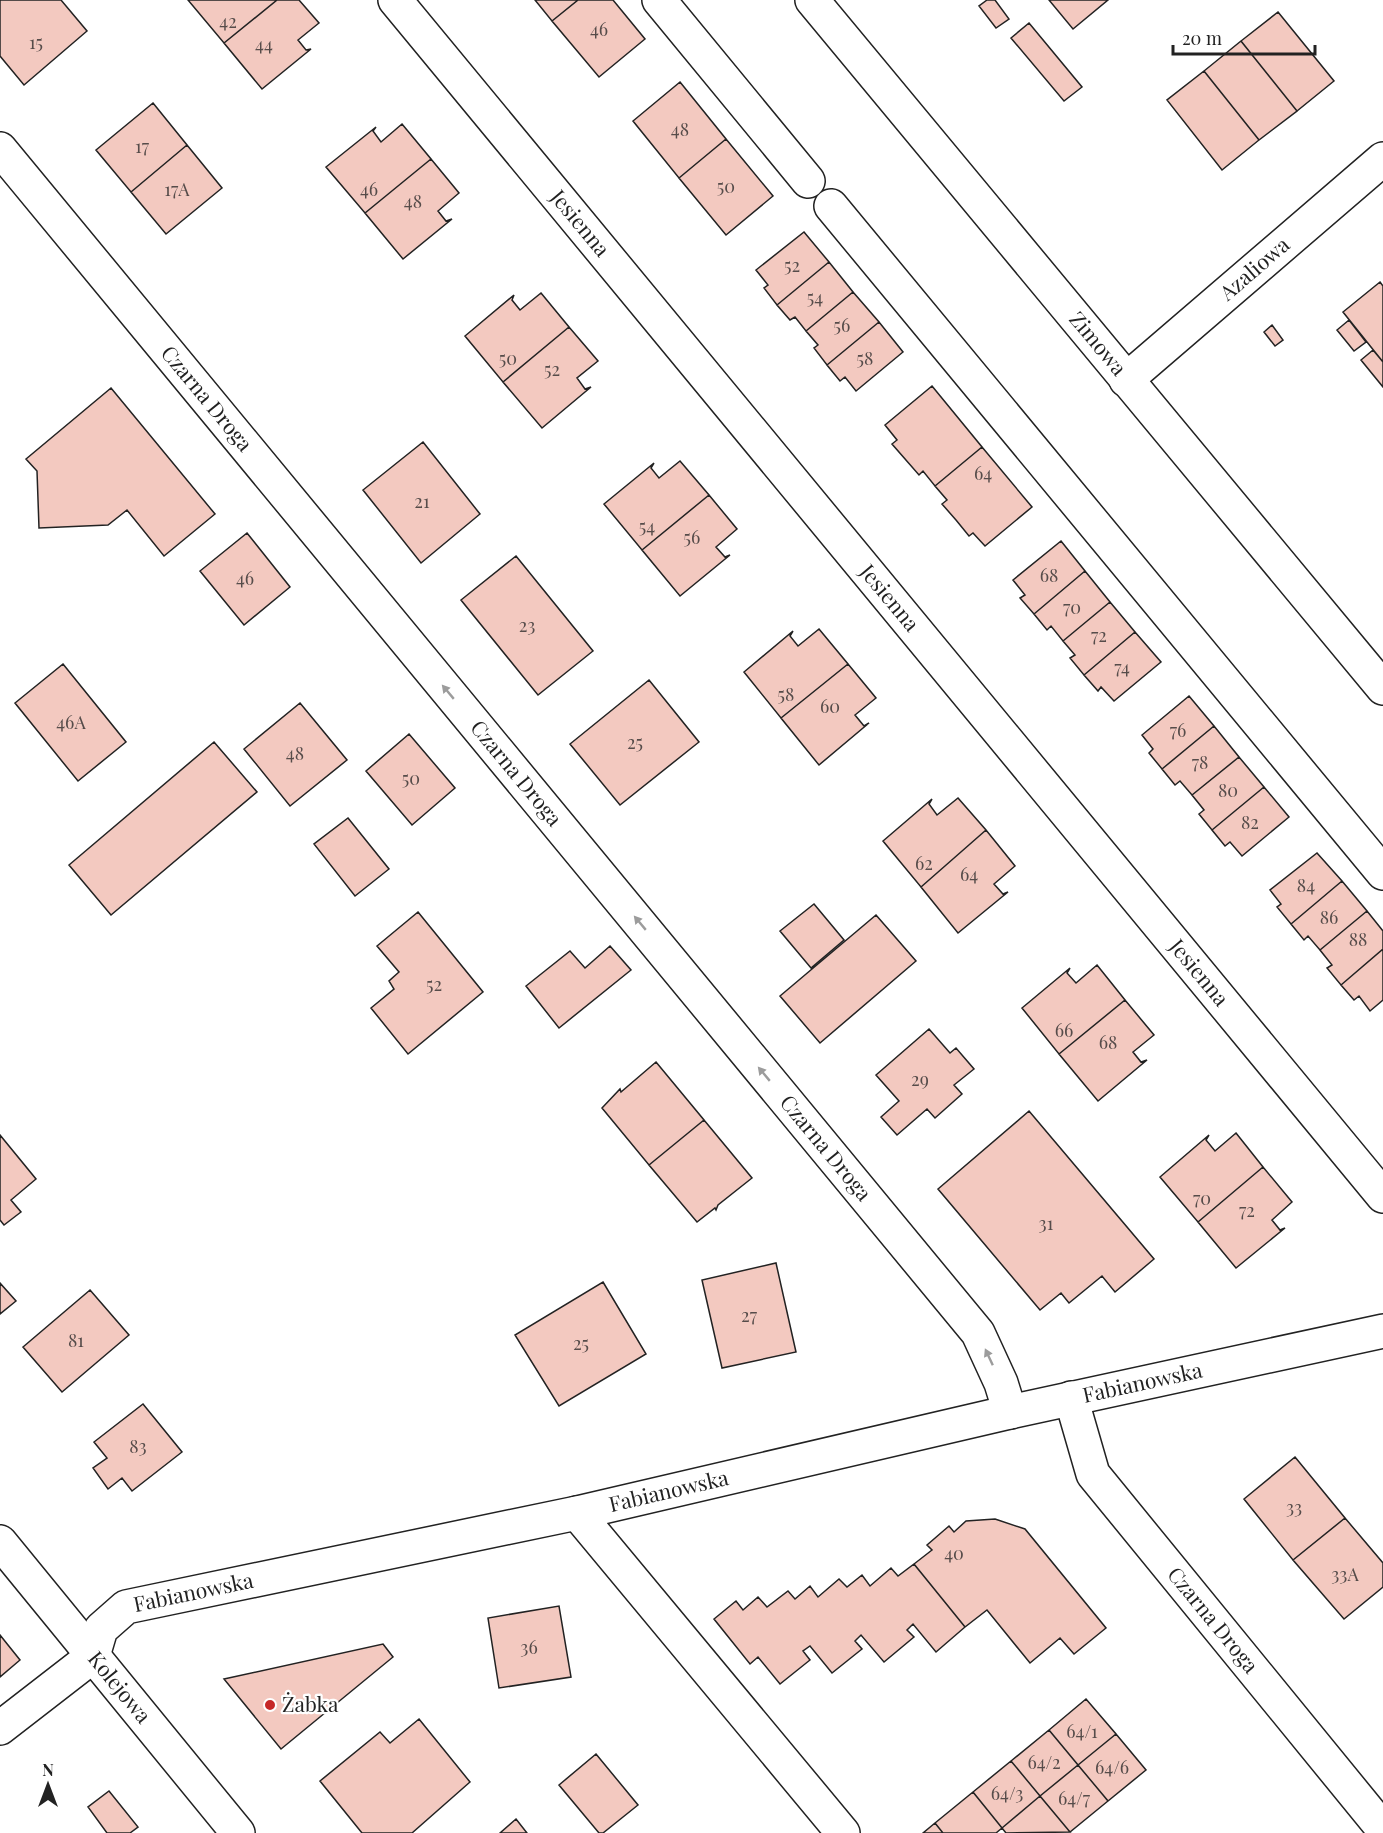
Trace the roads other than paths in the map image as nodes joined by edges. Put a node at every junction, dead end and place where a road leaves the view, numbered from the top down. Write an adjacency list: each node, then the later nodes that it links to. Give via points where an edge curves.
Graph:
1 (395, 0): 11 (street, Jesienna)
2 (659, 0): 6 (street)
3 (812, 0): 8 (street, Zimowa)
4 (0, 149): 14 (street, Czarna Droga, one-way to 4, via 978,1333)
5 (1383, 159): 8 (street, Azaliowa)
6 (808, 181)
7 (831, 206): 10 (street)
8 (1126, 380): 9 (street, Zimowa)
9 (1383, 688)
10 (1382, 870)
11 (1383, 1196)
12 (1383, 1331): 13 (street, Fabianowska)
13 (1071, 1398): 14 (street, Fabianowska); 19 (street, Czarna Droga, via 1093,1474)
14 (1010, 1412): 15 (street, Fabianowska)
15 (577, 1513): 17 (street, Fabianowska, via 126,1607 101,1629); 21 (street)
16 (0, 1542): 17 (street, Kolejowa)
17 (93, 1656): 18 (street); 20 (street, Kolejowa)
18 (0, 1728)
19 (1383, 1829)
20 (238, 1833)
21 (843, 1833)

